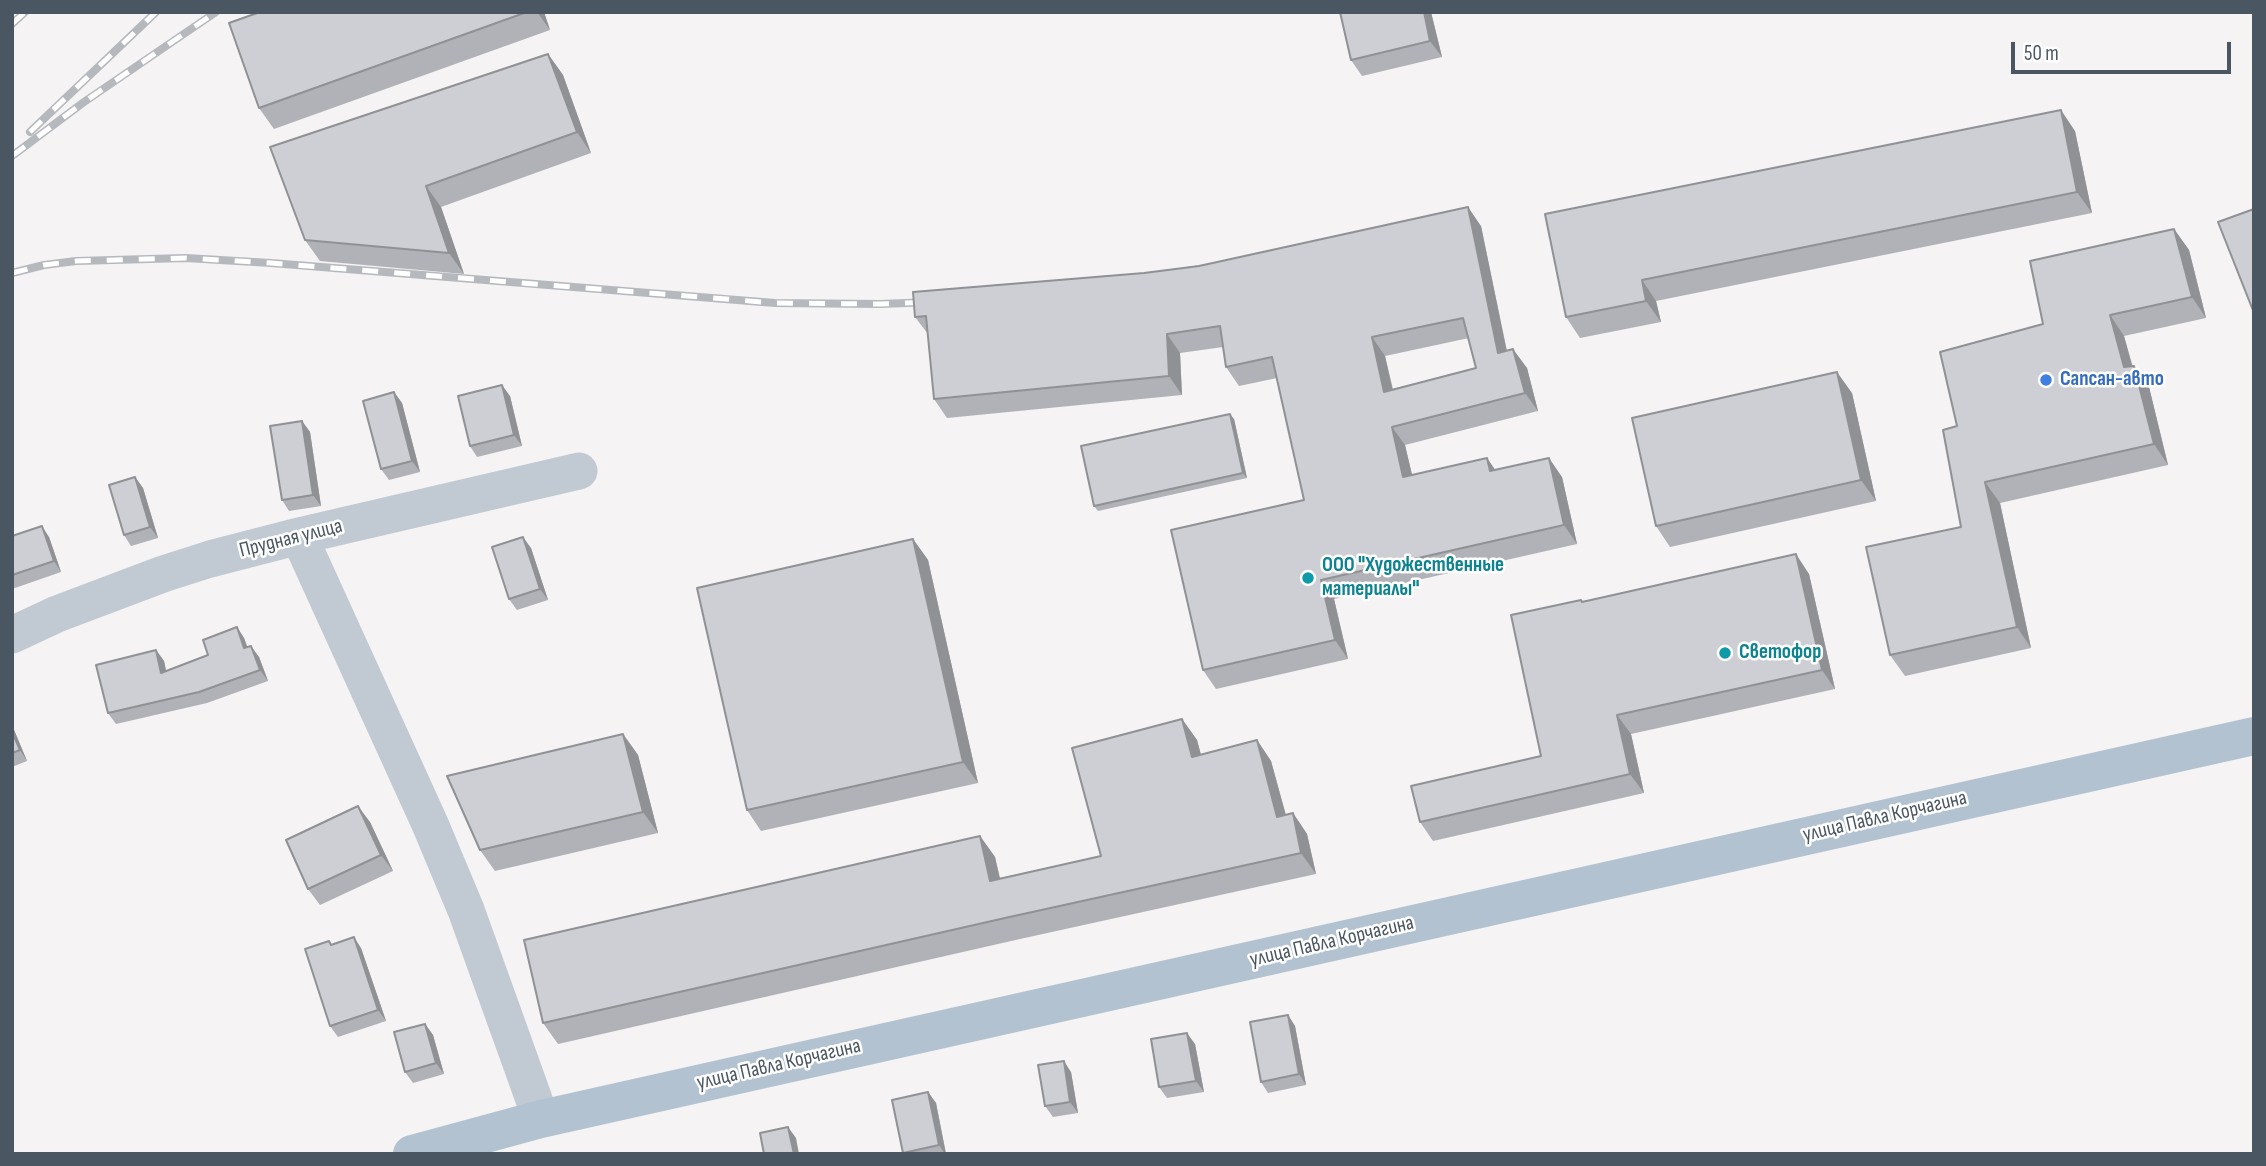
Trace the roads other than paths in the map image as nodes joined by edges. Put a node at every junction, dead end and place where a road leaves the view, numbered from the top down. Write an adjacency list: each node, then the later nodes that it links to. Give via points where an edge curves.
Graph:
1 (579, 471): 2 (street, Прудная улица)
2 (299, 536): 3 (street, Прудная улица, via 163,574); 5 (street, via 466,910)
3 (12, 635)
4 (2254, 736): 5 (main road, улица Павла Корчагина)
5 (541, 1119): 6 (main road, улица Павла Корчагина)
6 (412, 1154)

